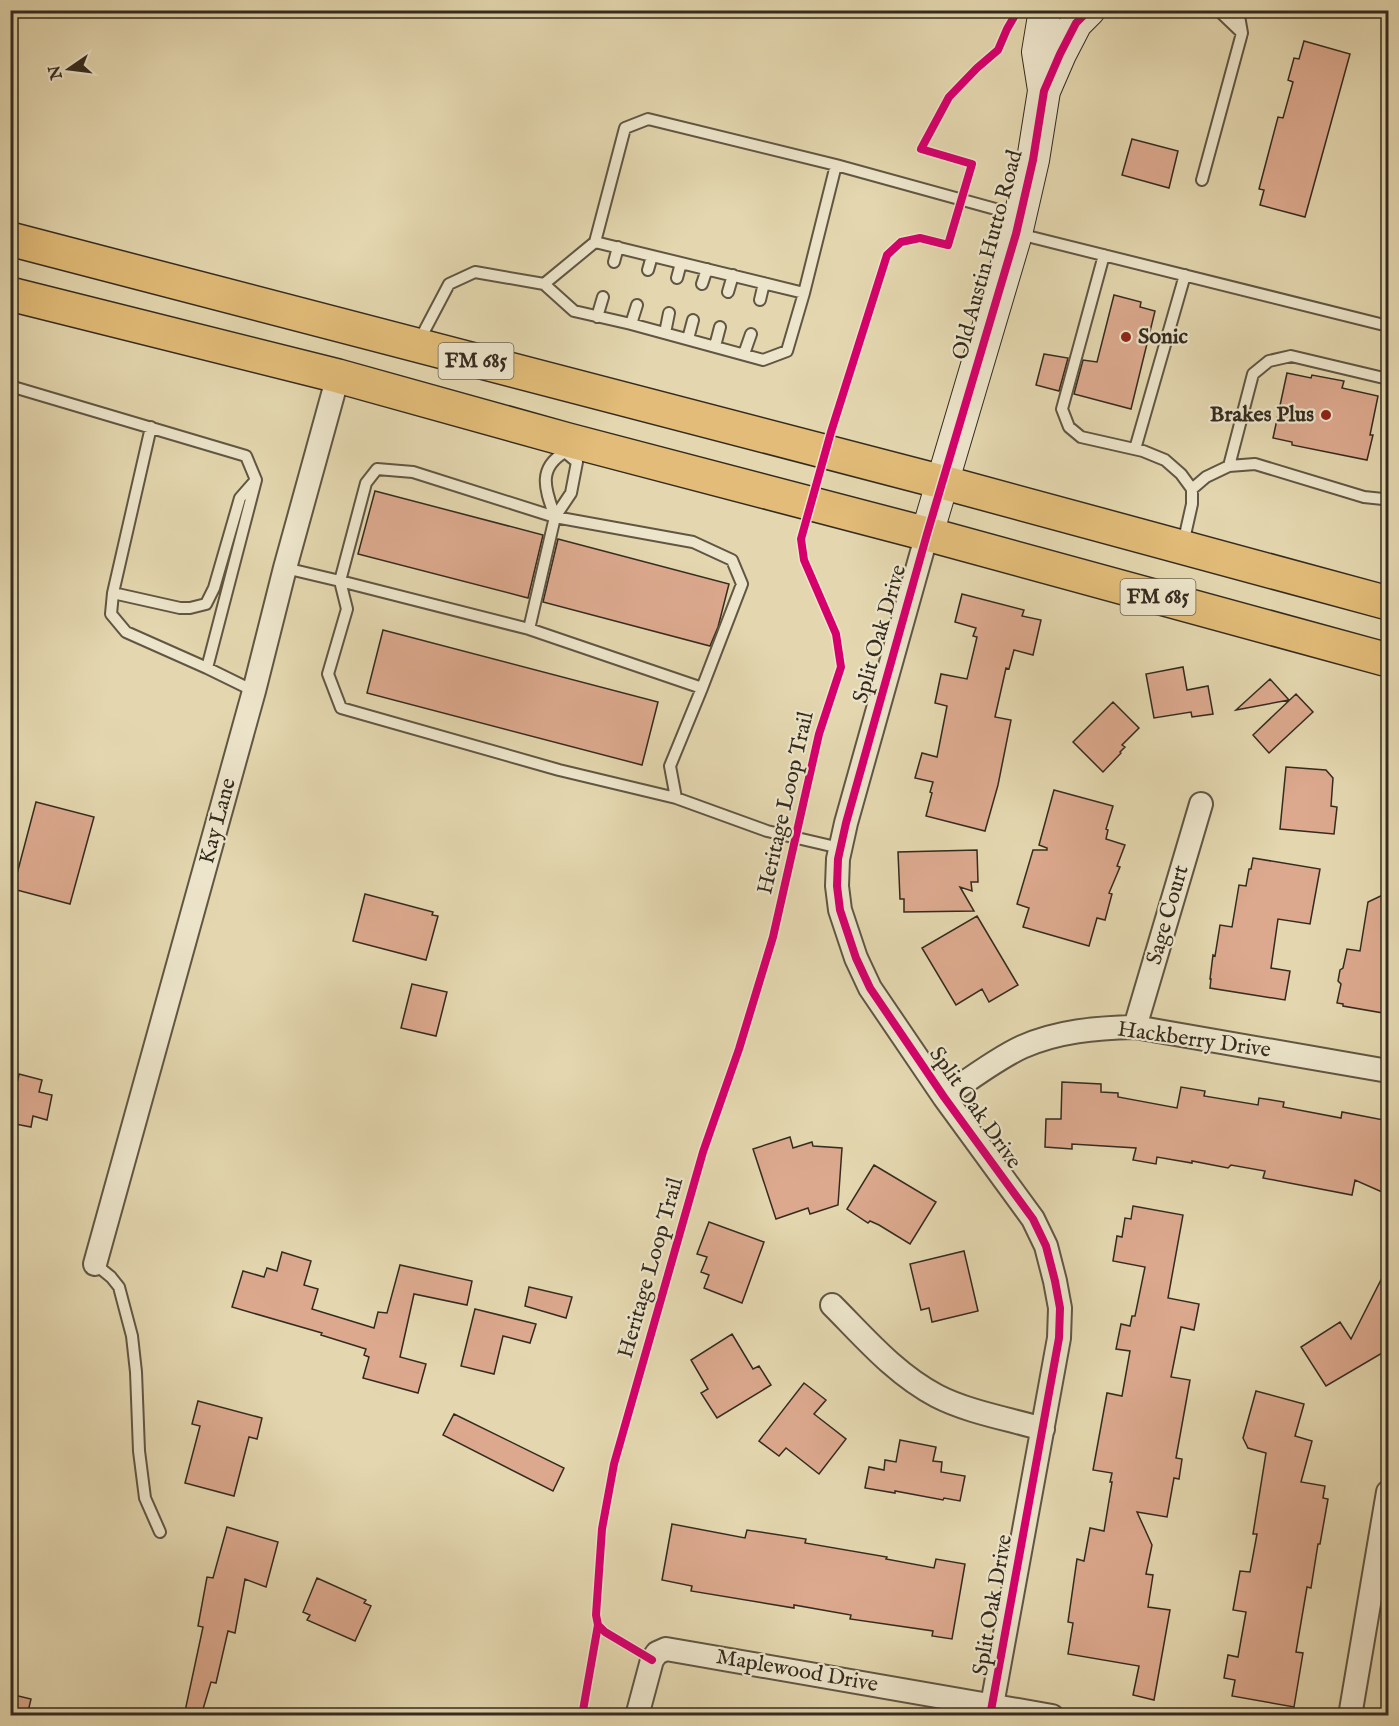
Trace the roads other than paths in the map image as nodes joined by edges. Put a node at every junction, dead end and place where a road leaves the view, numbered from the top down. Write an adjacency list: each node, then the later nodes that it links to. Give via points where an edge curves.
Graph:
1 (1045, 10): 6 (street, Old Austin Hutto Road, via 1038,52)
2 (1089, 10): 6 (street, Old Austin Hutto Road, via 1076,23)
3 (1218, 10): 5 (lane)
4 (1238, 10): 5 (lane)
5 (1242, 33): 8 (lane)
6 (1044, 91): 9 (street, Old Austin Hutto Road)
7 (836, 165): 9 (lane); 11 (lane, via 648,119 625,128); 26 (lane)
8 (1202, 180)
9 (1018, 225): 13 (lane); 51 (street, Old Austin Hutto Road)
10 (10, 239): 40 (main road, FM 685)
11 (595, 242): 12 (lane); 23 (lane)
12 (618, 247): 14 (lane); 15 (lane)
13 (1104, 255): 20 (lane); 48 (lane, via 1062,409 1069,427 1081,437)
14 (652, 256): 16 (lane); 18 (lane)
15 (614, 262)
16 (681, 263): 17 (lane); 21 (lane)
17 (707, 269): 19 (lane); 24 (lane)
18 (648, 270)
19 (733, 275): 22 (lane); 25 (lane)
20 (1185, 275): 35 (lane); 48 (lane)
21 (677, 278)
22 (764, 283): 26 (lane); 29 (lane)
23 (544, 284): 32 (lane, via 574,311); 40 (lane, via 475,272 449,284)
24 (702, 284)
25 (728, 292)
26 (804, 292): 42 (lane, via 787,351 763,360)
27 (10, 294): 43 (main road, FM 685)
28 (603, 297): 32 (lane)
29 (760, 300)
30 (637, 305): 34 (lane)
31 (669, 313): 37 (lane)
32 (597, 317): 34 (lane)
33 (693, 320): 39 (lane)
34 (632, 324): 37 (lane)
35 (1389, 326)
36 (720, 327): 41 (lane)
37 (664, 333): 39 (lane)
38 (750, 334): 42 (lane)
39 (688, 339): 41 (lane)
40 (417, 345): 51 (main road, FM 685)
41 (714, 346): 42 (lane)
42 (744, 354)
43 (338, 376): 47 (main road, FM 685); 57 (street, Kay Lane)
44 (1389, 379): 49 (lane, via 1291,356 1269,362 1253,374)
45 (10, 386): 46 (lane)
46 (151, 428): 50 (lane, via 246,456); 59 (lane)
47 (567, 446): 54 (lane, via 577,462 571,493); 54 (lane, via 547,471 545,487); 55 (main road, FM 685)
48 (1135, 449): 52 (lane, via 1166,460)
49 (1229, 466): 52 (lane); 53 (lane, via 1254,464 1364,497)
50 (256, 480): 59 (lane, via 240,498 206,604 180,608); 63 (lane)
51 (942, 482): 55 (street, Old Austin Hutto Road); 56 (main road, FM 685)
52 (1192, 489): 56 (lane)
53 (1389, 497)
54 (555, 517): 58 (lane, via 413,472 377,469 366,483); 61 (lane); 64 (lane, via 693,542 732,560 742,584)
55 (927, 534): 62 (main road, FM 685); 68 (street, Split Oak Drive)
56 (1182, 547): 60 (main road, FM 685)
57 (285, 568): 58 (lane); 65 (street, Kay Lane)
58 (340, 581): 61 (lane); 66 (lane, via 347,609 328,674 341,708 559,770)
59 (113, 593): 63 (lane, via 111,614 126,632)
60 (1389, 603)
61 (529, 629): 64 (lane)
62 (1389, 660)
63 (207, 668): 65 (lane)
64 (702, 688): 66 (lane, via 670,766)
65 (254, 691): 72 (street, Kay Lane)
66 (676, 798): 68 (lane, via 767,831)
67 (1201, 804): 69 (street, Sage Court)
68 (840, 848): 71 (street, Split Oak Drive, via 840,910 856,958 870,988)
69 (1135, 1027): 70 (street, Hackberry Drive); 71 (street, Hackberry Drive, via 1059,1034 1022,1048)
70 (1389, 1071)
71 (944, 1097): 74 (street, Split Oak Drive, via 1033,1219 1046,1246 1060,1308 1059,1338)
72 (95, 1264): 76 (lane, via 119,1287 132,1336 145,1498)
73 (832, 1305): 74 (street, via 881,1355 936,1396)
74 (1043, 1429): 77 (street, Split Oak Drive)
75 (1389, 1492): 80 (street)
76 (160, 1532)
77 (991, 1710): 78 (street, Maplewood Drive, via 666,1649 652,1660); 79 (street, Maplewood Drive)
78 (637, 1716)
79 (1052, 1716)
80 (1350, 1716)

